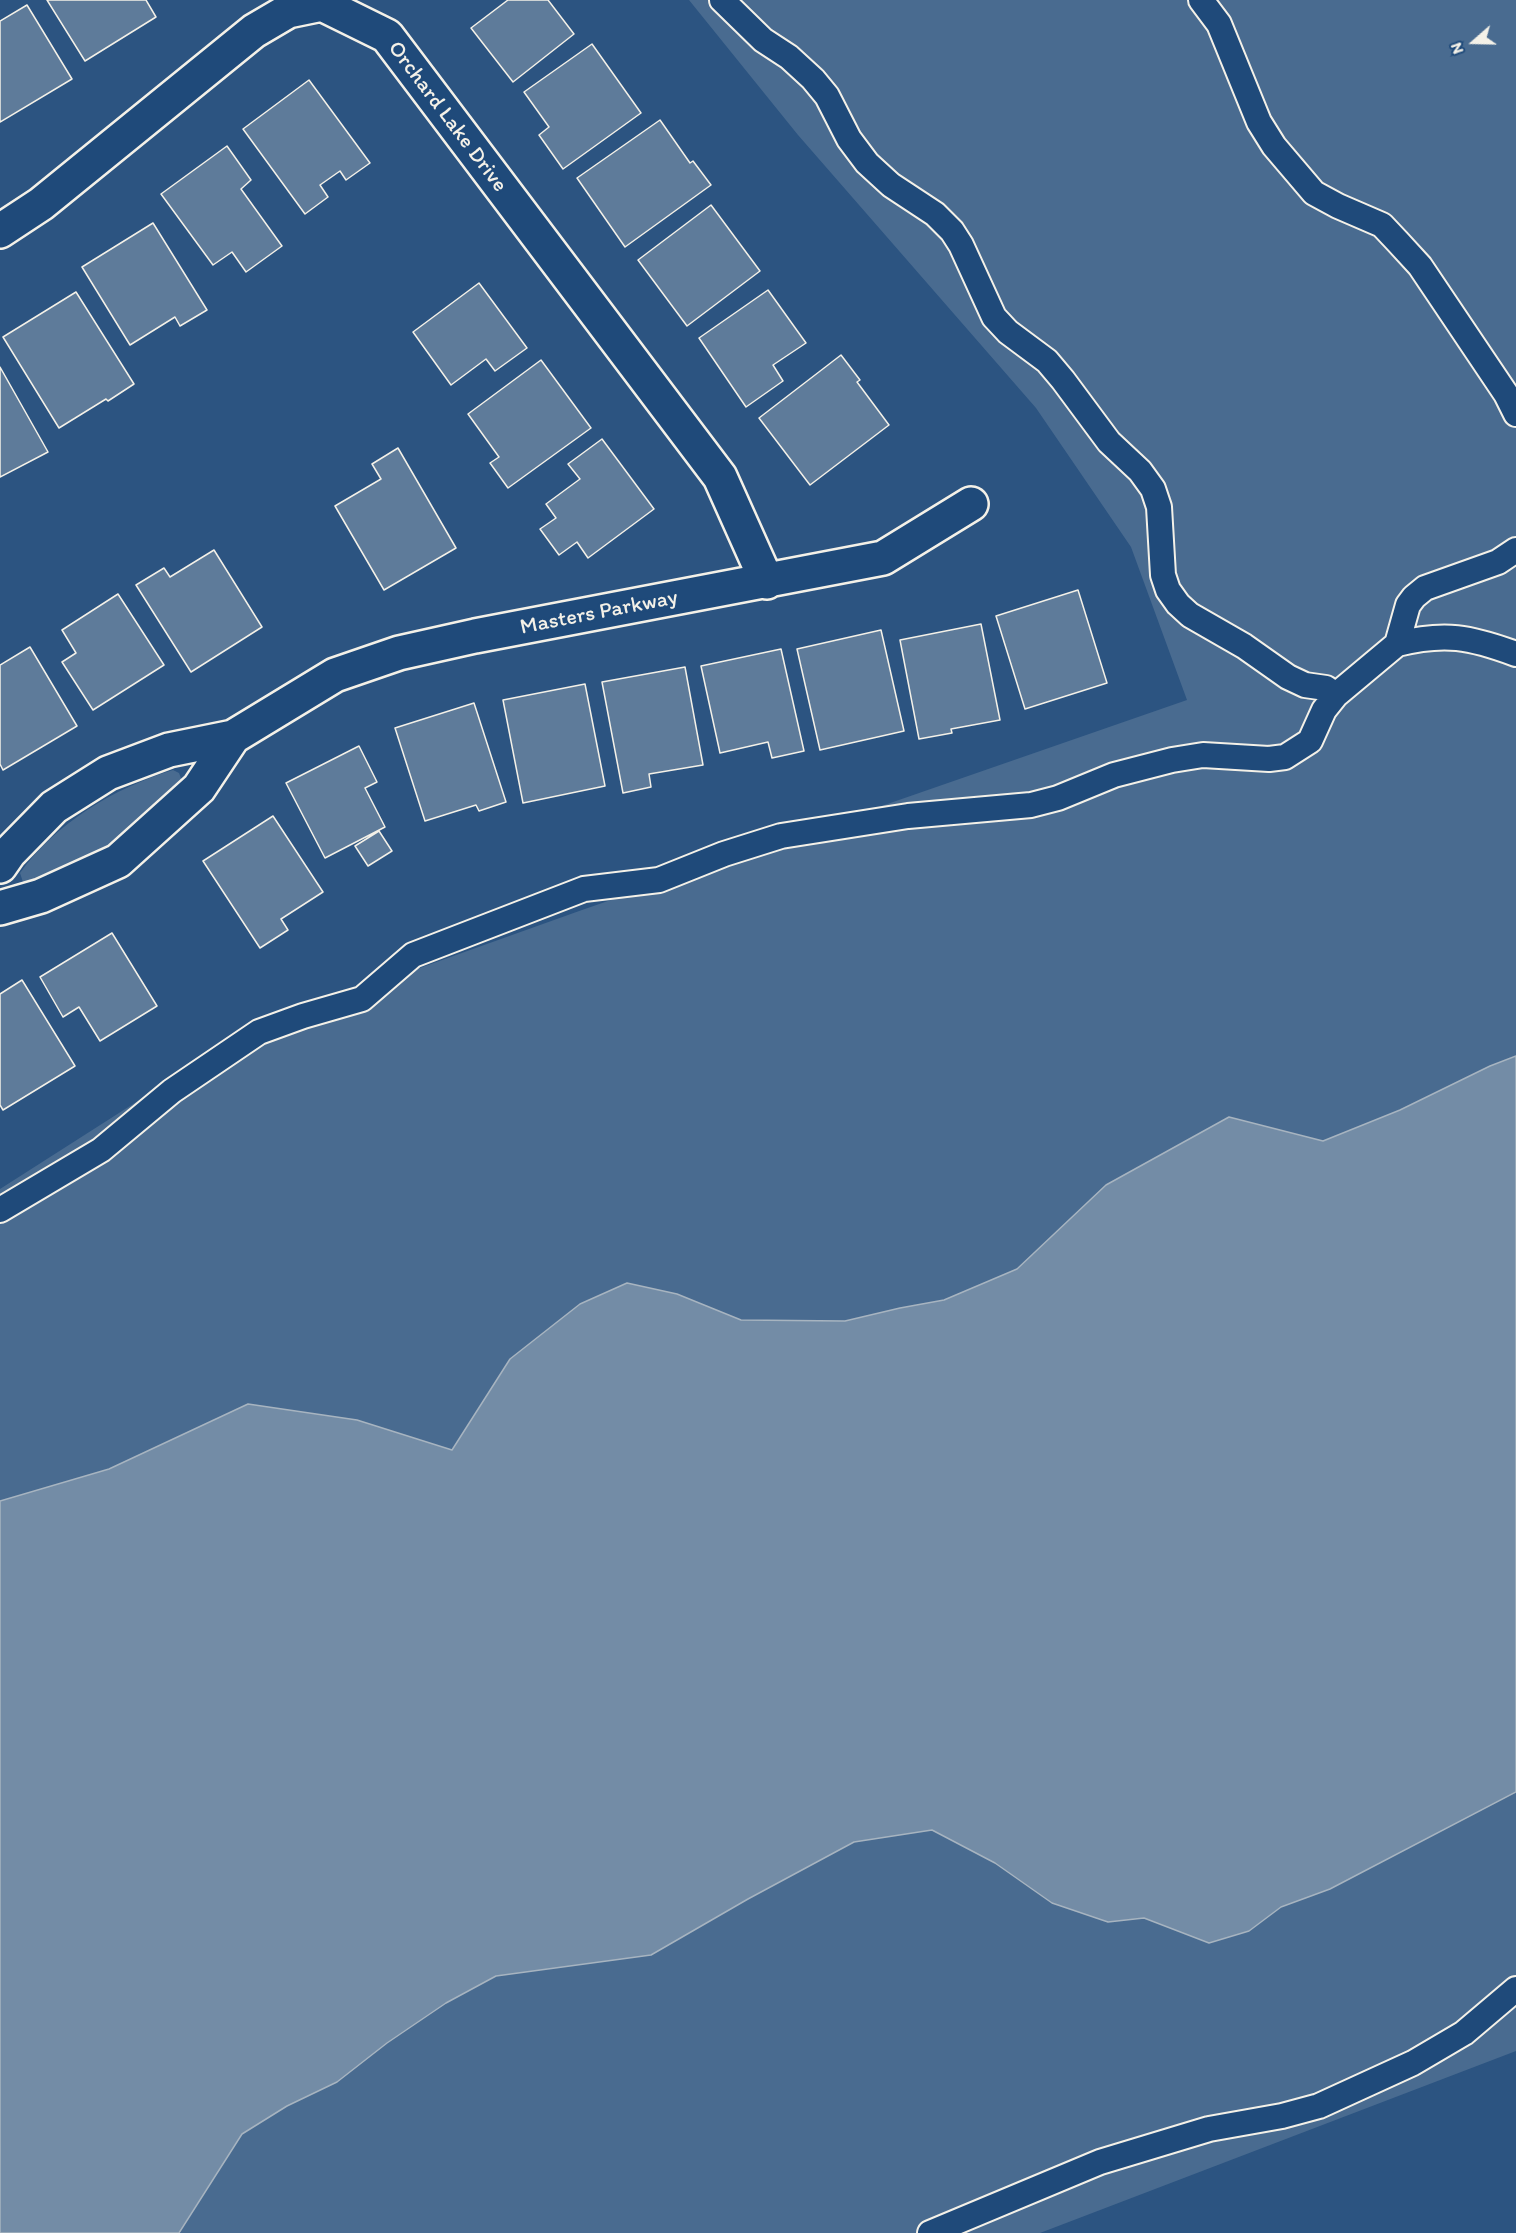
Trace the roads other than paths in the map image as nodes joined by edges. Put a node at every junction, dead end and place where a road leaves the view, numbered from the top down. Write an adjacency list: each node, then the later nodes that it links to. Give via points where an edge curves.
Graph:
1 (722, 0): 10 (lane, via 763,40 813,79 867,163 952,231 994,317 1047,361 1109,442 1140,471 1153,489 1159,507 1162,574 1178,604 1288,677 1326,688)
2 (1201, 0): 4 (lane, via 1219,24 1259,122 1274,146 1314,193 1382,225 1420,266)
3 (1, 234): 7 (street, Orchard Lake Drive, via 254,31 288,11 322,4 387,36 720,477)
4 (1516, 414)
5 (971, 504): 7 (street, Masters Parkway, via 883,558)
6 (1516, 550): 8 (lane, via 1498,562 1425,588 1413,597)
7 (767, 582): 11 (street, Masters Parkway, via 399,653 335,675)
8 (1397, 644): 9 (lane, via 1446,636); 10 (lane)
9 (1516, 654)
10 (1336, 695): 14 (lane, via 1324,710 1310,741 1285,757 1203,754 1114,775 1031,805 908,816 781,836 659,880 584,889 500,921 413,955 362,999 259,1032 172,1091 101,1150)
11 (233, 737): 12 (street, Masters Parkway, via 169,750 108,773 54,807); 13 (street, Masters Parkway, via 199,788 118,861 41,896)
12 (0, 867)
13 (0, 908)
14 (0, 1210)
15 (1516, 1989): 16 (lane, via 1454,2039 1413,2063 1319,2106 1209,2129 1100,2162)
16 (930, 2233)

